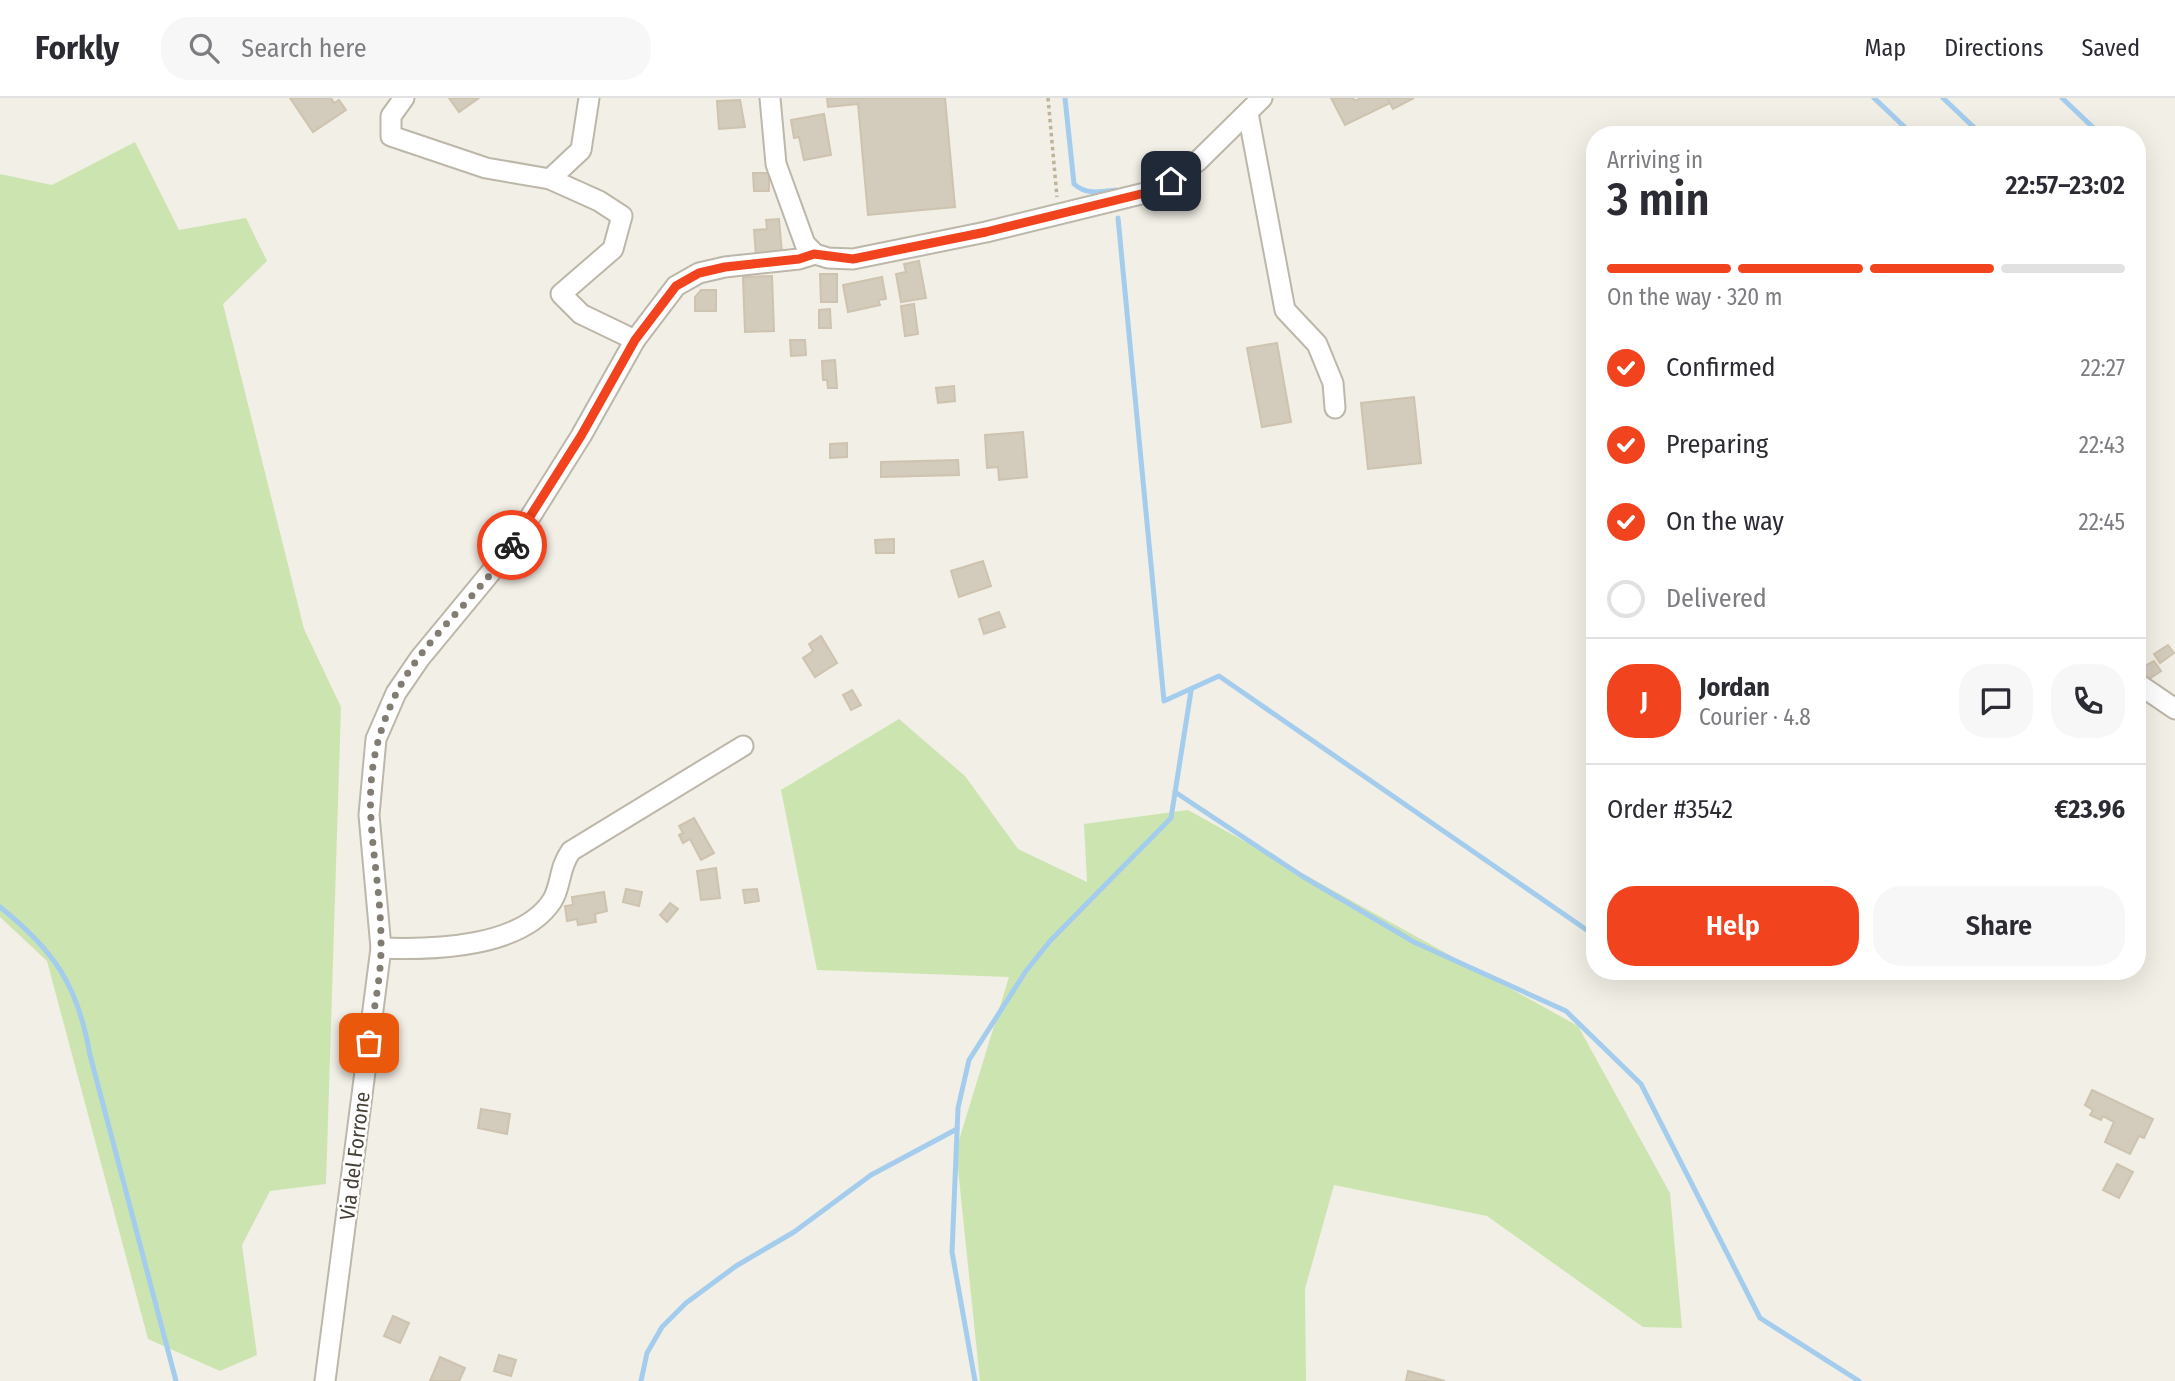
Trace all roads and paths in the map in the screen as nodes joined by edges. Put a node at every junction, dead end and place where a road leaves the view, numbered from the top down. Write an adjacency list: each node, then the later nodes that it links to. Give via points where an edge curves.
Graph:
1 (404, 98): 7 (street, via 391,116 391,136 486,167)
2 (589, 98): 7 (street, via 581,150)
3 (770, 98): 9 (street, via 776,164 805,244)
4 (1048, 98): 8 (path)
5 (1262, 98): 6 (street)
6 (1248, 113): 8 (street, via 1171,181 1145,193); 11 (street, via 1285,310 1317,344 1333,383)
7 (550, 179): 10 (street, via 622,216 613,249 561,294 581,314)
8 (1059, 214): 9 (street, via 853,259)
9 (814, 254): 10 (street, Via del Forrone, via 699,273 676,286)
10 (635, 340): 15 (street, Via del Forrone, via 510,548 419,658 396,693 376,739 369,815)
11 (1335, 408)
12 (2146, 689): 13 (street)
13 (2175, 709)
14 (743, 746): 15 (street, via 571,851 561,864 552,901 534,918 471,944 432,950)
15 (381, 948): 16 (street, Via del Forrone)
16 (325, 1381)

